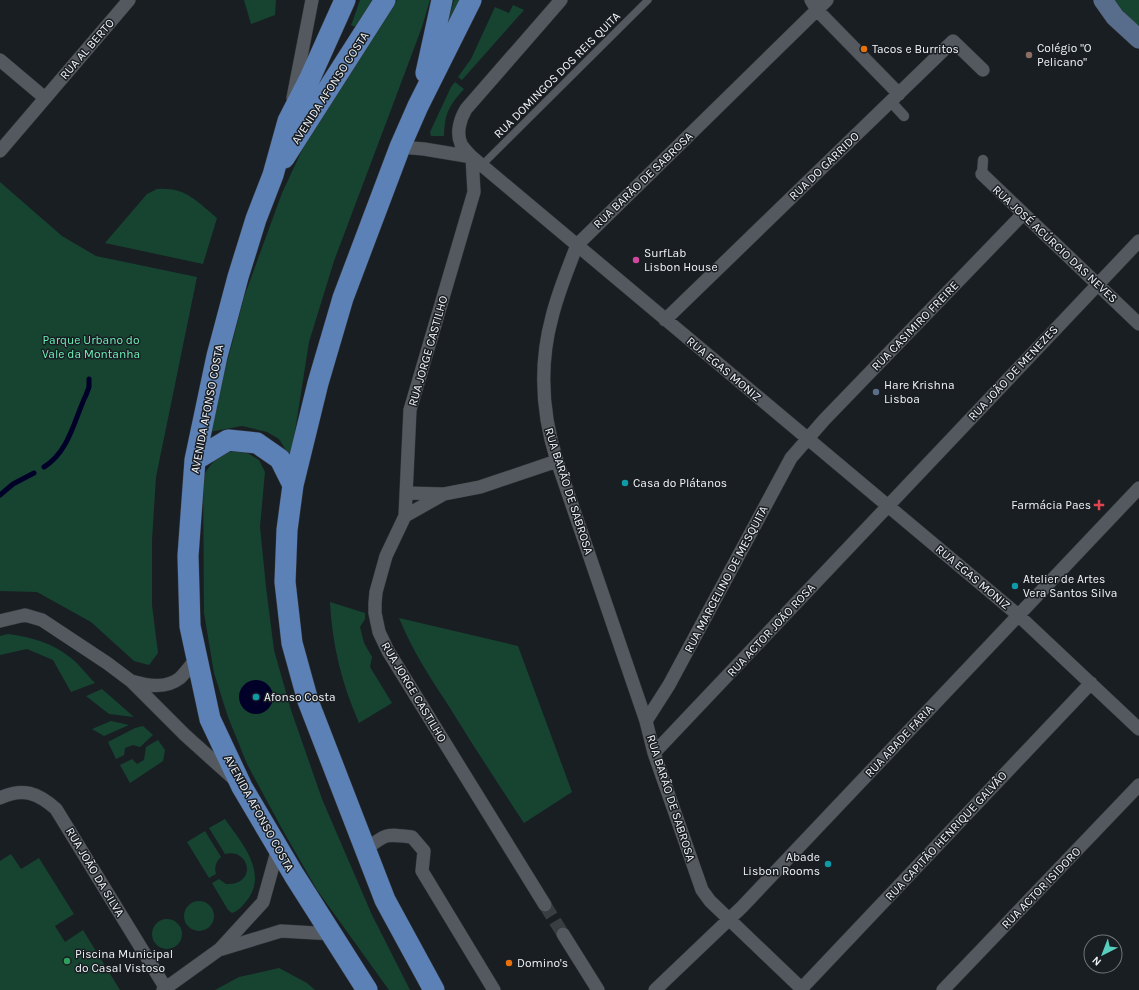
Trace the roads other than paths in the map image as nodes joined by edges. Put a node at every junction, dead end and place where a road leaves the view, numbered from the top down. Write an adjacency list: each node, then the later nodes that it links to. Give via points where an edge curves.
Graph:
1 (129, 0): 15 (street, RUA AL BERTO)
2 (312, 0): 19 (street)
3 (345, 0): 19 (main road, AVENIDA AFONSO COSTA)
4 (385, 0): 26 (main road, AVENIDA AFONSO COSTA)
5 (442, 0): 17 (main road)
6 (471, 0): 17 (main road)
7 (561, 0): 22 (street, RUA EGAS MONIZ, via 466,109 459,124 459,138)
8 (648, 0): 24 (lane, RUA DOMINGOS DOS REIS QUITA)
9 (827, 0): 11 (street, RUA BARÃO DE SABROSA)
10 (1103, 0): 12 (main road, via 1115,17)
11 (814, 5): 16 (street); 29 (street, RUA BARÃO DE SABROSA)
12 (1139, 39)
13 (0, 60): 15 (street)
14 (983, 70): 16 (street, RUA DO GARRIDO, via 954,41)
15 (45, 98): 21 (street, RUA AL BERTO)
16 (895, 98): 18 (street); 31 (street, RUA DO GARRIDO)
17 (418, 106): 20 (main road)
18 (904, 116)
19 (288, 121): 26 (main road, AVENIDA AFONSO COSTA)
20 (400, 147): 22 (street); 36 (main road, via 343,298 318,383)
21 (0, 151)
22 (472, 157): 24 (street, RUA EGAS MONIZ); 38 (street, RUA JORGE CASTILHO, via 474,192 410,410)
23 (983, 160): 25 (street, RUA JOSÉ ACÚRCIO DAS NEVES)
24 (482, 165): 29 (street, RUA EGAS MONIZ)
25 (982, 174): 27 (street, RUA JOSÉ ACÚRCIO DAS NEVES)
26 (273, 175): 34 (main road, AVENIDA AFONSO COSTA, via 238,277)
27 (1023, 214): 30 (street, RUA JOSÉ ACÚRCIO DAS NEVES); 33 (street, RUA CASIMIRO FREIRE)
28 (1139, 241): 30 (street, RUA JOÃO DE MENEZES)
29 (577, 245): 31 (street, RUA EGAS MONIZ); 35 (street, RUA BARÃO DE SABROSA, via 552,317 544,362 545,407)
30 (1098, 284): 32 (street, RUA JOSÉ ACÚRCIO DAS NEVES); 40 (street, RUA JOÃO DE MENEZES)
31 (666, 320): 33 (street, RUA EGAS MONIZ)
32 (1139, 324)
33 (808, 439): 40 (street, RUA EGAS MONIZ); 47 (street, RUA MARCELINO DE MESQUITA, via 791,458 672,680)
34 (194, 460): 36 (main road, via 228,440 257,443 280,459); 44 (main road, AVENIDA AFONSO COSTA, via 188,556 190,626)
35 (557, 461): 39 (street, via 480,487); 47 (street, RUA BARÃO DE SABROSA)
36 (293, 485): 54 (main road, via 287,530 285,582 292,643 308,701)
37 (1139, 488): 42 (street, RUA ABADE FARIA)
38 (406, 493): 39 (street); 41 (street, RUA JORGE CASTILHO)
39 (444, 494): 41 (street)
40 (888, 506): 42 (street, RUA EGAS MONIZ); 49 (street, RUA ACTOR JOÃO ROSA)
41 (405, 516): 55 (street, RUA JORGE CASTILHO, via 386,556 376,592 375,613 379,632 388,651)
42 (1018, 615): 46 (street, RUA EGAS MONIZ); 56 (street, RUA ABADE FARIA)
43 (0, 621): 45 (street, via 25,615 42,620)
44 (196, 659): 45 (street, via 179,679 166,685 155,686); 51 (main road, AVENIDA AFONSO COSTA, via 210,719)
45 (131, 681): 51 (street)
46 (1091, 683): 48 (street, RUA EGAS MONIZ); 61 (street, RUA CAPITÃO HENRIQUE GALVÃO)
47 (646, 721): 49 (street, RUA BARÃO DE SABROSA)
48 (1139, 729)
49 (654, 753): 56 (street, RUA BARÃO DE SABROSA, via 702,890)
50 (1139, 785): 67 (street, RUA ACTOR ISIDORO)
51 (242, 787): 53 (main road, AVENIDA AFONSO COSTA)
52 (0, 798): 60 (street, RUA JOÃO DA SILVA, via 11,792 24,792 38,796 56,809)
53 (278, 848): 57 (main road, AVENIDA AFONSO COSTA); 59 (street, via 263,902)
54 (366, 849): 63 (main road, via 385,900); 64 (street, via 389,834 412,837 424,851 422,871)
55 (545, 904)
56 (729, 919): 61 (street, RUA BARÃO DE SABROSA); 66 (street, RUA ABADE FARIA)
57 (332, 934): 59 (street, via 281,931); 62 (main road, AVENIDA AFONSO COSTA)
58 (563, 934): 65 (street)
59 (220, 949): 60 (street)
60 (164, 989)
61 (803, 989)
62 (367, 990)
63 (434, 990)
64 (494, 990)
65 (598, 990)
66 (655, 990)
67 (943, 990)

